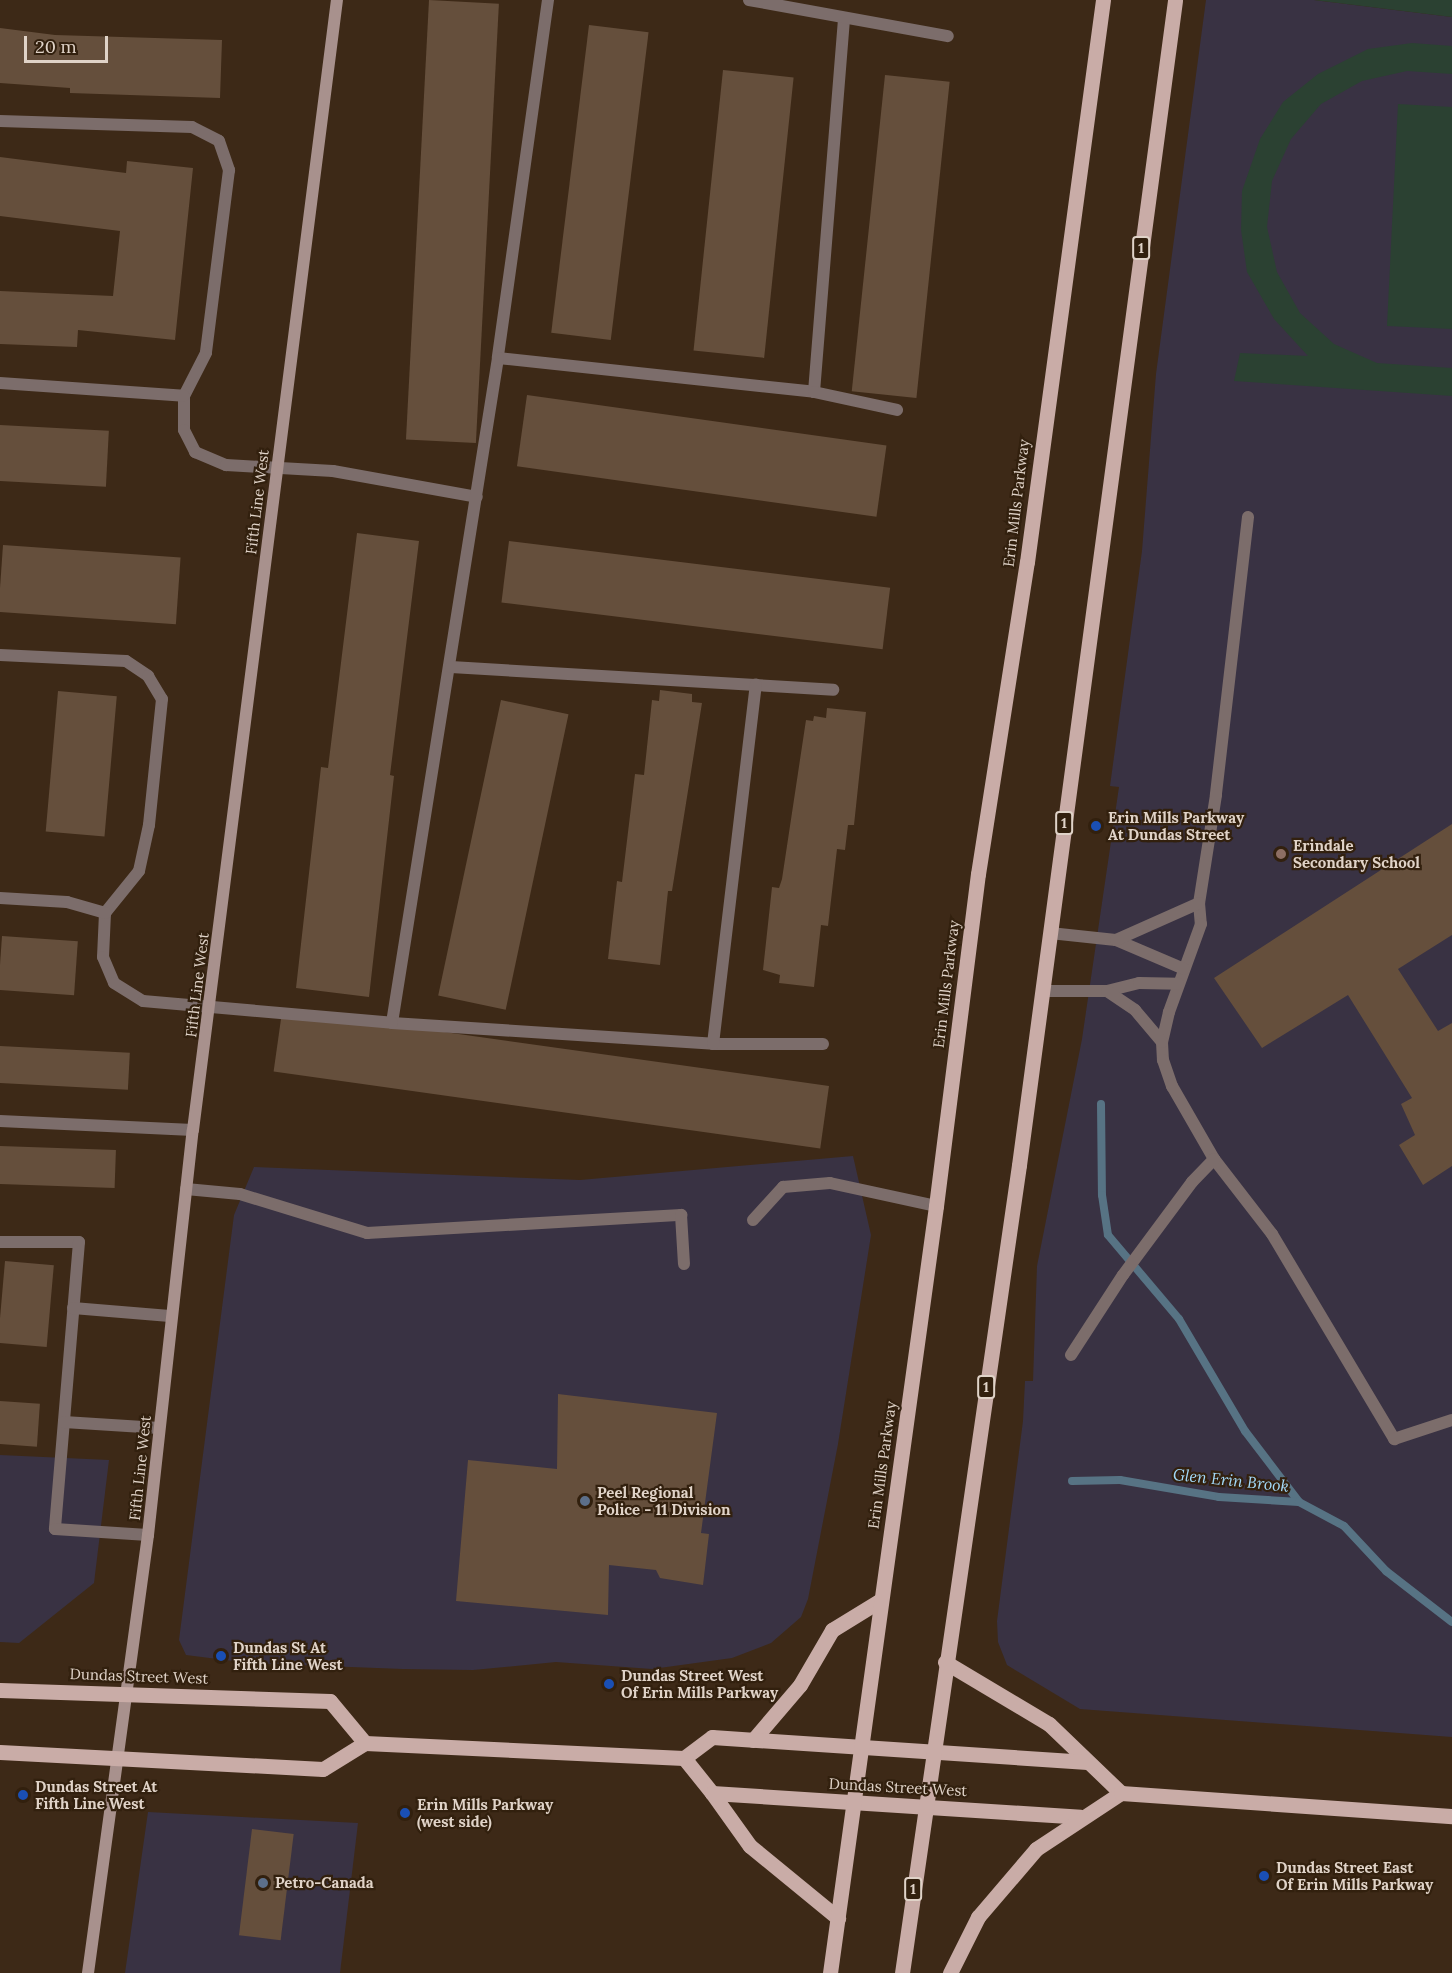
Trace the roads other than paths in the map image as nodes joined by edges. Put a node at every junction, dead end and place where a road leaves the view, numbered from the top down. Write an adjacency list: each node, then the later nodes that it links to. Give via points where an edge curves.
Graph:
1 (337, 0): 14 (street, Fifth Line West)
2 (548, 0): 9 (lane)
3 (749, 0): 6 (lane)
4 (1103, 0): 39 (main road, Erin Mills Parkway, via 1027,561 978,874)
5 (1175, 0): 24 (main road, 1)
6 (843, 20): 7 (lane); 11 (lane)
7 (948, 36)
8 (0, 121): 12 (lane, via 192,127 219,141 229,170 206,353)
9 (498, 358): 11 (lane); 15 (lane)
10 (0, 383): 12 (lane)
11 (814, 392): 13 (lane)
12 (184, 396): 14 (lane, via 184,430 195,452 226,465)
13 (897, 410)
14 (278, 465): 15 (lane); 30 (street, Fifth Line West)
15 (477, 497): 18 (lane)
16 (1248, 517): 22 (lane, via 1218,784)
17 (0, 655): 23 (lane, via 126,661 148,676 162,699 149,825 140,871)
18 (451, 667): 19 (lane); 31 (lane)
19 (756, 685): 20 (lane); 33 (lane)
20 (833, 690)
21 (0, 898): 23 (lane, via 67,902)
22 (1199, 903): 25 (lane); 26 (lane, via 1201,924)
23 (105, 913): 30 (lane, via 103,957 114,983 143,1001)
24 (1050, 933): 25 (lane); 28 (main road, 1)
25 (1116, 940): 26 (lane)
26 (1184, 969): 27 (lane)
27 (1178, 984): 29 (lane, via 1139,983); 32 (lane)
28 (1043, 991): 29 (lane); 51 (main road, 1)
29 (1107, 991): 32 (lane, via 1136,1010)
30 (210, 1008): 31 (lane); 36 (street, Fifth Line West)
31 (392, 1023): 33 (lane)
32 (1162, 1042): 37 (lane, via 1163,1060 1172,1086)
33 (713, 1044): 34 (lane)
34 (824, 1044)
35 (0, 1121): 36 (lane)
36 (193, 1130): 38 (street, Fifth Line West)
37 (1214, 1159): 45 (lane, via 1138,1254); 46 (lane, via 1285,1255 1394,1439)
38 (186, 1189): 42 (lane, via 240,1194 367,1233 681,1215); 44 (street, Fifth Line West)
39 (936, 1206): 40 (lane, via 830,1183 783,1187); 50 (main road, Erin Mills Parkway)
40 (753, 1220)
41 (0, 1242): 43 (lane, via 79,1242)
42 (684, 1264)
43 (73, 1308): 44 (lane); 47 (lane)
44 (170, 1316): 48 (street, Fifth Line West)
45 (1071, 1355)
46 (1452, 1420)
47 (64, 1422): 48 (lane); 49 (lane, via 55,1529)
48 (159, 1428): 49 (street, Fifth Line West)
49 (148, 1535): 53 (street, Fifth Line West)
50 (881, 1600): 54 (main road, via 832,1630 801,1685); 56 (main road, Erin Mills Parkway)
51 (945, 1662): 57 (main road, 1); 61 (main road, via 1049,1724)
52 (0, 1690): 53 (main road, Dundas Street West)
53 (128, 1694): 55 (main road, Dundas Street West, via 330,1701); 59 (street, Fifth Line West)
54 (753, 1740): 56 (main road); 60 (main road, via 712,1737)
55 (365, 1743): 59 (main road, via 323,1769); 60 (main road)
56 (863, 1748): 57 (main road); 64 (main road, Erin Mills Parkway)
57 (933, 1751): 61 (main road); 65 (main road, 1)
58 (0, 1752): 59 (main road)
59 (120, 1757): 69 (street, Fifth Line West)
60 (684, 1758): 62 (main road)
61 (1087, 1762): 63 (main road)
62 (711, 1793): 64 (main road, Dundas Street West); 68 (main road, via 750,1846)
63 (1121, 1793): 66 (main road); 67 (main road)
64 (855, 1803): 65 (main road, Dundas Street West); 68 (main road, Erin Mills Parkway)
65 (925, 1806): 67 (main road, Dundas Street West); 71 (main road, 1)
66 (1452, 1816)
67 (1080, 1817): 72 (main road, via 1036,1849 992,1898)
68 (838, 1918): 70 (main road, Erin Mills Parkway)
69 (88, 1973)
70 (830, 1973)
71 (902, 1973)
72 (950, 1973)

